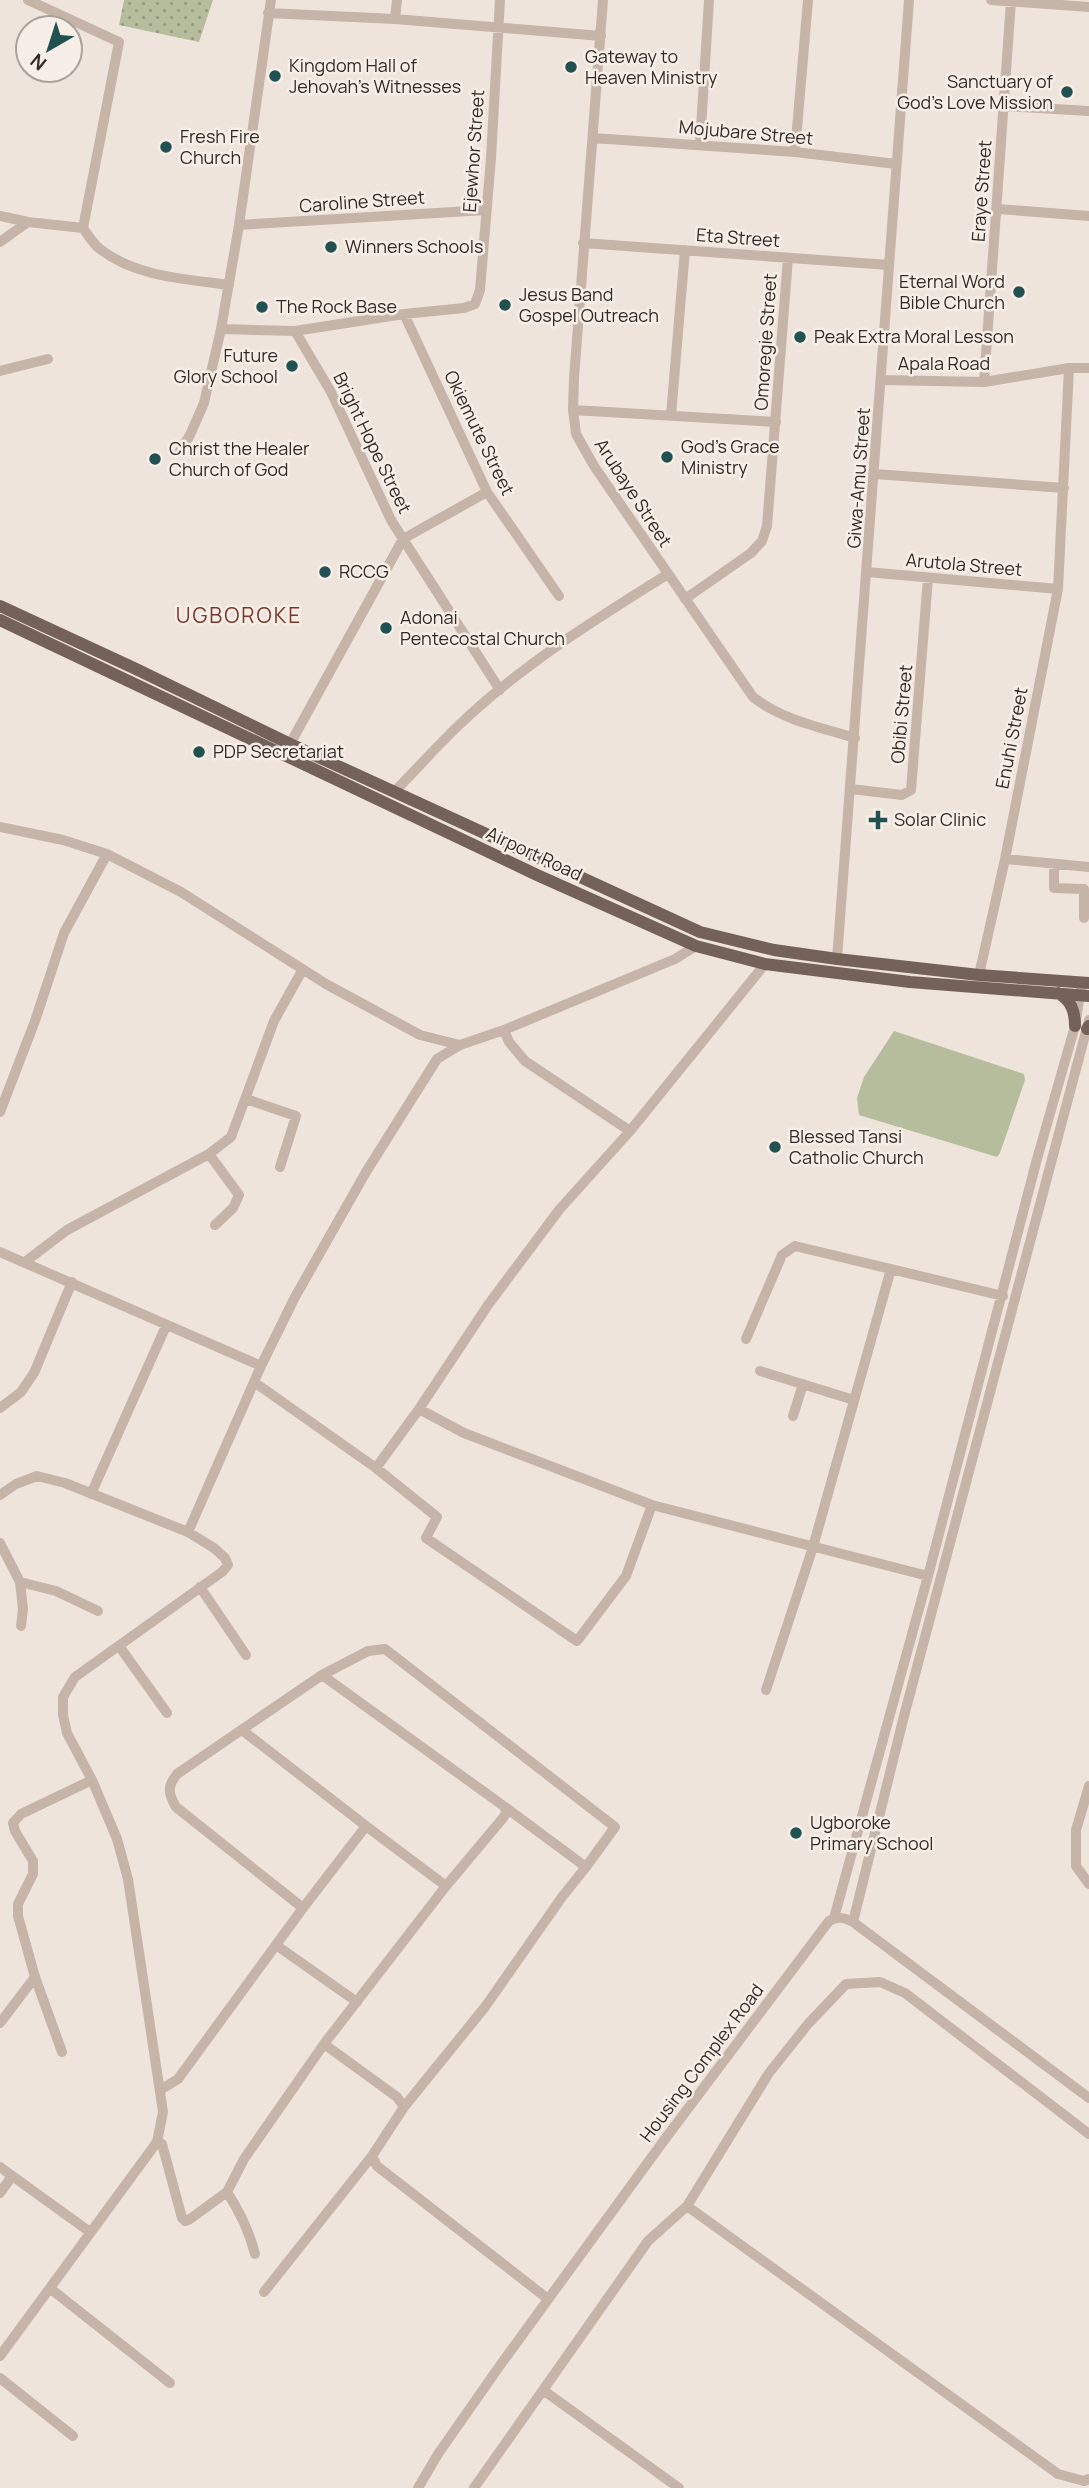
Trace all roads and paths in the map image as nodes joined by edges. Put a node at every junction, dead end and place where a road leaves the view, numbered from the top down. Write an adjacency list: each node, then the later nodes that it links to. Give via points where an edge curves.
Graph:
1 (271, 0): 12 (street)
2 (397, 0): 13 (street)
3 (500, 0): 14 (street, Ejewhor Street)
4 (603, 0): 15 (street, Arubaye Street)
5 (709, 0): 19 (street)
6 (808, 0): 20 (street)
7 (909, 0): 21 (street, Giwa-Amu Street)
8 (991, 0): 10 (street)
9 (33, 1): 28 (street, via 119,42)
10 (1011, 1): 11 (street); 16 (street, Eraye Street)
11 (1089, 7)
12 (268, 13): 13 (street); 27 (street)
13 (395, 19): 14 (street)
14 (498, 28): 15 (street); 23 (street, Ejewhor Street)
15 (601, 36): 18 (street, Arubaye Street)
16 (1003, 106): 17 (street); 22 (street, Eraye Street)
17 (1089, 111)
18 (593, 138): 19 (street, Mojubare Street); 30 (street, Arubaye Street)
19 (700, 144): 20 (street, Mojubare Street)
20 (795, 152): 21 (street, Mojubare Street)
21 (896, 164): 33 (street, Giwa-Amu Street)
22 (998, 209): 25 (street); 43 (street, Eraye Street)
23 (486, 210): 27 (street, Caroline Street); 35 (street, Ejewhor Street, via 475,304)
24 (0, 216): 26 (street)
25 (1089, 216)
26 (28, 222): 28 (street); 29 (street)
27 (239, 225): 34 (street)
28 (83, 228): 34 (street, via 98,248 133,268)
29 (0, 242)
30 (583, 243): 31 (street, Eta Street); 44 (street, Arubaye Street)
31 (685, 250): 32 (street, Eta Street); 45 (street)
32 (789, 258): 33 (street, Eta Street); 46 (street, Omoregie Street)
33 (889, 265): 42 (street, Giwa-Amu Street)
34 (229, 285): 36 (street)
35 (404, 314): 37 (street); 50 (street, Okiemute Street)
36 (221, 329): 37 (street); 47 (street, via 204,403)
37 (295, 331): 51 (street, Bright Hope Street, via 331,392)
38 (48, 359): 41 (street)
39 (1069, 368): 40 (street, Apala Road); 43 (street, Apala Road); 49 (street, Enuhi Street)
40 (1089, 368)
41 (0, 371)
42 (882, 380): 43 (street, Apala Road); 48 (street, Giwa-Amu Street)
43 (984, 382)
44 (573, 410): 45 (street); 53 (street, Arubaye Street, via 576,434 594,466)
45 (671, 415): 46 (street)
46 (776, 422): 57 (street, Omoregie Street, via 762,541)
47 (180, 451)
48 (875, 474): 49 (street); 52 (street, Giwa-Amu Street)
49 (1064, 488): 55 (street, Enuhi Street)
50 (487, 492): 51 (street); 56 (street, Okiemute Street)
51 (403, 540): 60 (street); 62 (street, Bright Hope Street)
52 (867, 572): 54 (street, Arutola Street); 61 (street, Giwa-Amu Street)
53 (668, 574): 57 (street, Arubaye Street); 60 (street, via 584,627)
54 (928, 578): 55 (street, Arutola Street); 63 (street, Obibi Street, via 911,790 902,795)
55 (1058, 589): 67 (street, Enuhi Street)
56 (559, 596)
57 (685, 599): 61 (street, Arubaye Street, via 752,697 786,717)
58 (0, 606): 62 (main road, Airport Road)
59 (0, 620): 71 (main road, Airport Road)
60 (500, 690): 64 (street)
61 (855, 738): 63 (street, Giwa-Amu Street)
62 (290, 744): 64 (main road, Airport Road)
63 (851, 789): 74 (street, Giwa-Amu Street)
64 (394, 792): 70 (main road, Airport Road)
65 (0, 827): 66 (street)
66 (107, 854): 76 (street, via 181,892); 84 (street, via 64,933)
67 (1005, 859): 68 (street); 77 (street, Enuhi Street)
68 (1054, 864): 69 (street); 72 (street, via 1054,888 1084,889)
69 (1089, 867)
70 (568, 871): 71 (main road); 74 (main road, Airport Road, via 700,932)
71 (561, 886): 73 (main road, Airport Road)
72 (1084, 918)
73 (696, 946): 75 (main road, Airport Road); 81 (street)
74 (837, 959): 77 (main road, Airport Road)
75 (765, 964): 79 (main road, Airport Road, via 910,982); 87 (street)
76 (303, 969): 82 (street, via 420,1035); 85 (street, via 274,1021)
77 (979, 975): 78 (main road, Airport Road)
78 (1085, 989): 79 (main road, Airport Road); 80 (street)
79 (1057, 992): 80 (main road)
80 (1085, 1025): 95 (street, via 1037,1159); 133 (street)
81 (504, 1030): 82 (street); 87 (street, via 525,1061)
82 (460, 1045): 98 (street, via 437,1059 366,1172)
83 (0, 1071): 84 (street)
84 (13, 1075): 86 (street)
85 (246, 1099): 88 (street, via 231,1137); 89 (street, via 296,1116)
86 (0, 1112)
87 (630, 1131): 104 (street, via 559,1210)
88 (209, 1154): 90 (street, via 239,1195); 92 (street, via 67,1230)
89 (280, 1167)
90 (215, 1225)
91 (0, 1252): 92 (street)
92 (24, 1262): 94 (street)
93 (891, 1269): 95 (street); 97 (street, via 795,1246 782,1255); 102 (street)
94 (72, 1282): 96 (street); 103 (street, via 34,1373 21,1392)
95 (1003, 1296): 113 (street)
96 (166, 1326): 98 (street); 108 (street)
97 (747, 1339)
98 (261, 1366): 100 (street)
99 (760, 1371): 101 (street)
100 (254, 1382): 106 (street); 110 (street)
101 (803, 1384): 102 (street); 105 (street)
102 (854, 1400): 112 (street)
103 (0, 1408)
104 (419, 1409): 106 (street); 109 (street, via 464,1433)
105 (793, 1416)
106 (376, 1468): 109 (street, via 437,1517 426,1538 577,1641 626,1576)
107 (0, 1494): 108 (street, via 37,1476)
108 (91, 1494): 110 (street)
109 (652, 1506): 112 (street)
110 (188, 1532): 115 (street, via 214,1548 228,1565)
111 (0, 1542): 114 (street)
112 (813, 1547): 113 (street); 121 (street)
113 (928, 1576): 132 (street)
114 (20, 1582): 116 (street, via 56,1591); 117 (street)
115 (200, 1587): 118 (street); 119 (street)
116 (98, 1611)
117 (21, 1626)
118 (119, 1646): 122 (street); 124 (street, via 75,1677 63,1697 67,1733)
119 (246, 1655)
120 (321, 1675): 123 (street); 126 (street); 128 (street, via 368,1651 385,1649 615,1827)
121 (766, 1690)
122 (167, 1713)
123 (242, 1730): 127 (street); 131 (street, via 177,1774 169,1784 169,1794 176,1807)
124 (92, 1780): 135 (street, via 21,1814 13,1823 33,1861 18,1916); 140 (street, via 128,1879)
125 (1089, 1786): 129 (street, via 1076,1830 1076,1866)
126 (505, 1807): 128 (street); 130 (street, via 503,1818)
127 (366, 1826): 130 (street); 131 (street)
128 (586, 1867): 142 (street, via 485,2007)
129 (1089, 1885)
130 (446, 1886): 136 (street)
131 (303, 1908): 134 (street)
132 (834, 1917): 133 (street); 155 (street, Housing Complex Road)
133 (853, 1922): 141 (street)
134 (276, 1945): 136 (street); 140 (street, via 178,2079)
135 (35, 1977): 137 (street); 139 (street)
136 (357, 2002): 138 (street)
137 (0, 2023)
138 (324, 2044): 142 (street, via 397,2097); 148 (street, via 244,2159)
139 (62, 2052)
140 (160, 2090): 144 (street, via 163,2112)
141 (1089, 2098)
142 (404, 2107): 145 (street)
143 (1089, 2134): 150 (street, via 905,1993 880,1982 846,1984 769,2073)
144 (157, 2142): 148 (street, via 162,2144 185,2221); 151 (street)
145 (372, 2156): 154 (street); 155 (street, via 377,2166)
146 (0, 2167): 147 (street)
147 (12, 2176): 149 (street); 151 (street)
148 (227, 2192): 152 (street, via 250,2233)
149 (0, 2193)
150 (687, 2206): 159 (street, via 648,2241); 161 (street, via 1058,2474)
151 (90, 2232): 153 (street)
152 (255, 2254)
153 (51, 2289): 156 (street); 158 (street)
154 (264, 2292)
155 (548, 2299): 162 (street, Housing Complex Road)
156 (0, 2356)
157 (0, 2378): 160 (street)
158 (170, 2383)
159 (543, 2390): 163 (street); 164 (street)
160 (73, 2435)
161 (1089, 2479)
162 (418, 2488)
163 (474, 2488)
164 (679, 2488)

